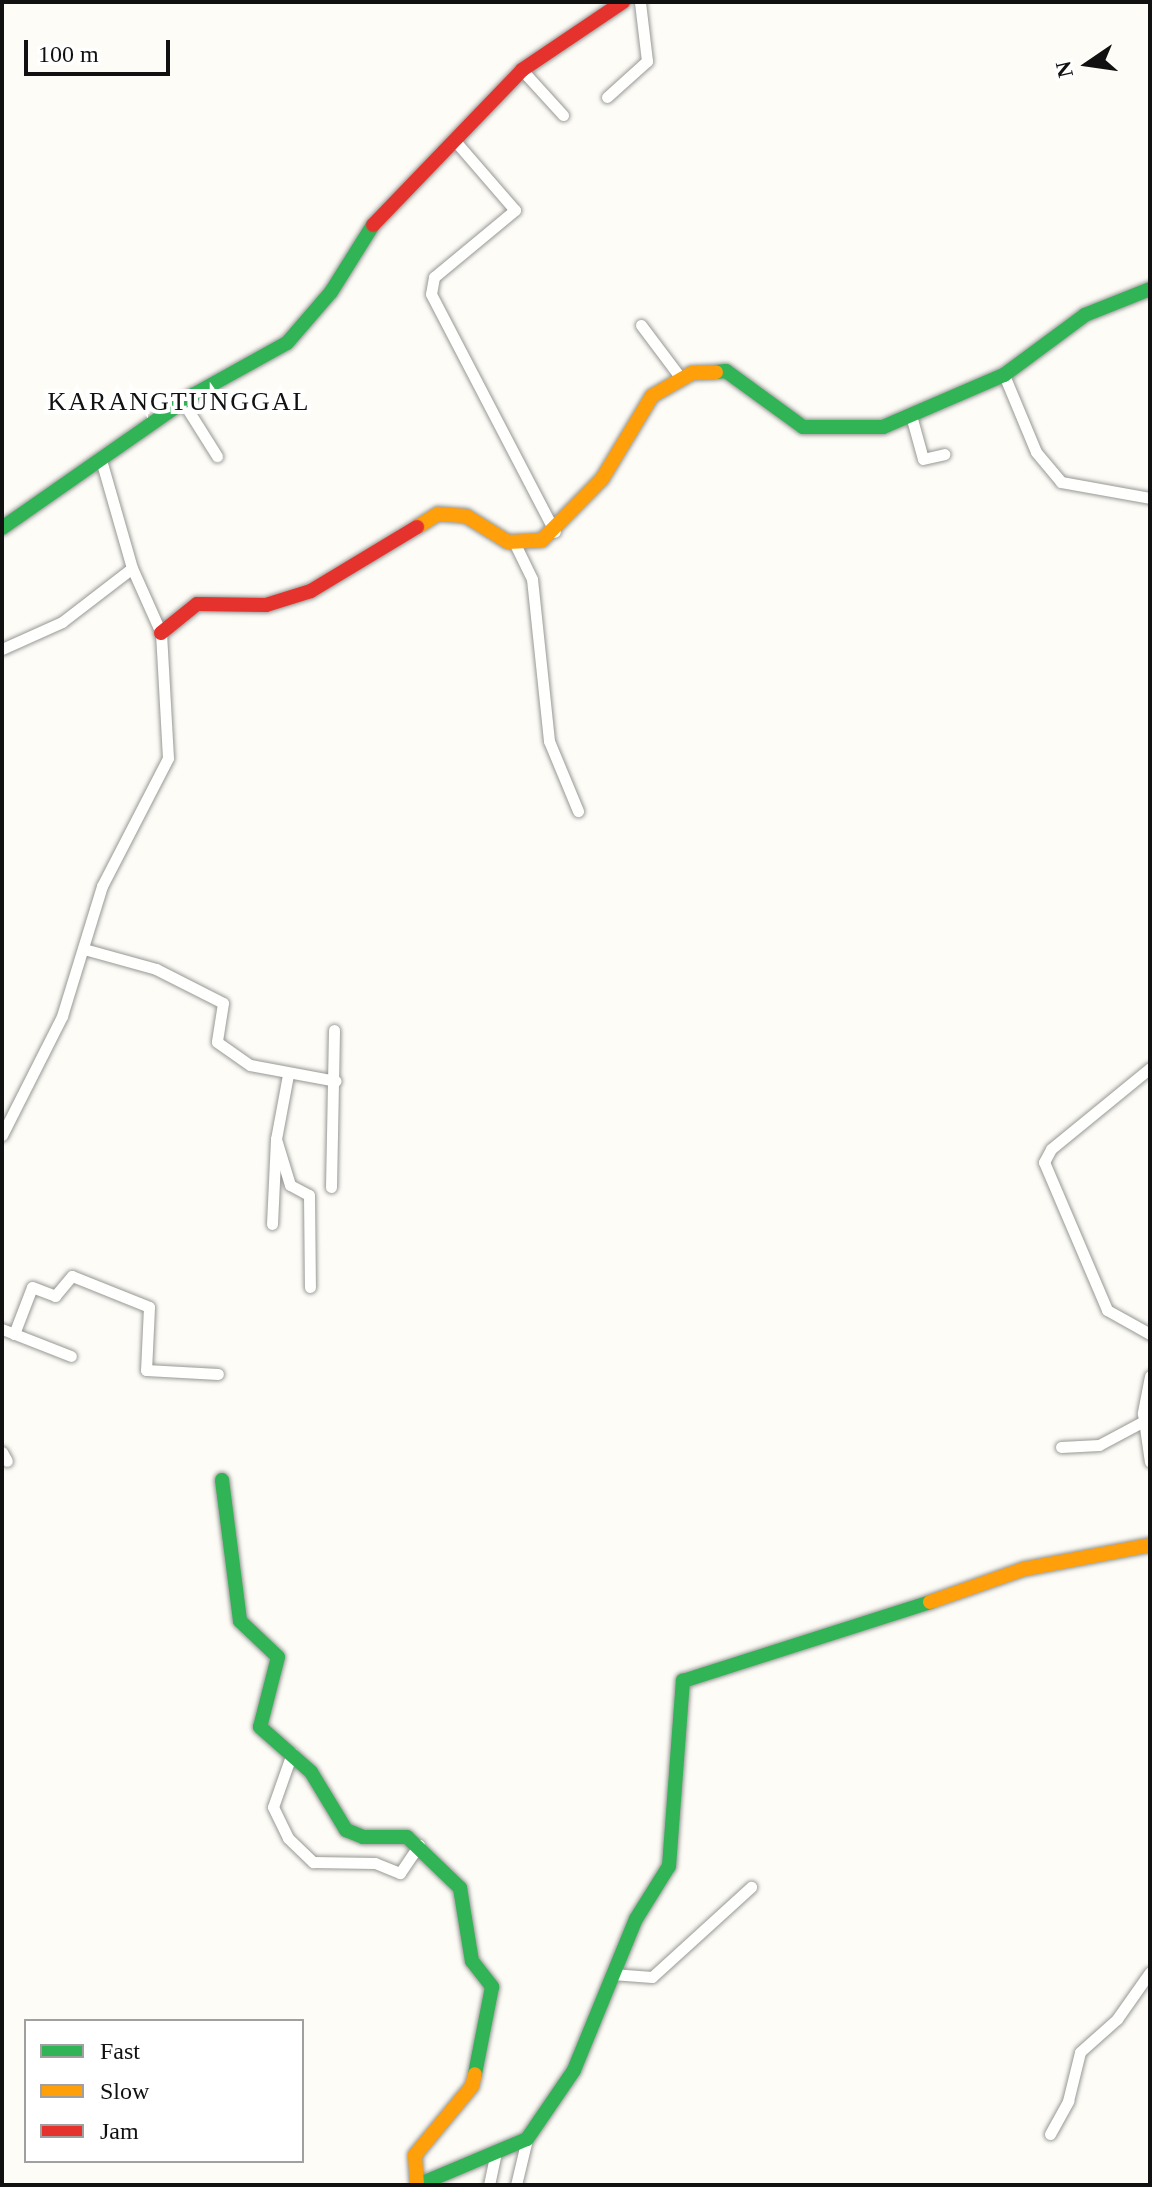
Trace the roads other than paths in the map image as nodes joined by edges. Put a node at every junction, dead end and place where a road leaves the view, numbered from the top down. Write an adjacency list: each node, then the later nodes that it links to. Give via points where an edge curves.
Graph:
1 (623, 2): 3 (street)
2 (640, 2): 4 (street, via 647,61)
3 (522, 70): 5 (street); 6 (street)
4 (607, 97)
5 (563, 115)
6 (456, 142): 11 (street, via 373,224 331,292 287,343); 18 (street, via 515,210 434,277 431,294)
7 (1150, 289): 9 (street, via 1085,315)
8 (641, 325): 10 (street)
9 (1004, 375): 12 (street, via 964,388); 16 (street, via 1036,452 1061,482)
10 (680, 377): 12 (street, via 726,371 794,423 816,429 883,427); 18 (street, via 643,408 602,479)
11 (183, 402): 14 (street); 15 (street)
12 (912, 419): 13 (street, via 923,459)
13 (944, 454)
14 (217, 456)
15 (101, 460): 17 (street); 20 (street)
16 (1150, 498)
17 (2, 528)
18 (555, 532): 19 (street)
19 (515, 544): 21 (street, via 459,513 438,514 311,591 266,605 197,604); 23 (street, via 534,588 546,729)
20 (132, 568): 21 (street); 22 (street, via 62,622)
21 (161, 633): 24 (street, via 166,768 112,864)
22 (2, 649)
23 (578, 811)
24 (84, 949): 27 (street, via 156,969 223,1003 218,1044 250,1065); 29 (street, via 62,1016)
25 (334, 1030): 28 (street)
26 (1150, 1068): 35 (street, via 1051,1149 1044,1162 1107,1310)
27 (288, 1075): 28 (street); 30 (street)
28 (336, 1081): 31 (street)
29 (2, 1135)
30 (276, 1139): 32 (street); 33 (street, via 290,1185 310,1197)
31 (331, 1187)
32 (272, 1224)
33 (310, 1287)
34 (8, 1332): 36 (street); 37 (street, via 32,1287 56,1296 72,1276 148,1305 146,1370)
35 (1150, 1334)
36 (71, 1356)
37 (218, 1374)
38 (1150, 1376): 39 (street)
39 (1144, 1421): 40 (street, via 1099,1445); 41 (street)
40 (1061, 1447)
41 (1150, 1462)
42 (222, 1480): 44 (street, via 240,1621 278,1657 259,1717 272,1738)
43 (1150, 1545): 48 (street, via 1024,1569 827,1639 683,1681 677,1696 672,1856)
44 (292, 1753): 45 (street, via 346,1830 368,1837 395,1834); 45 (street, via 273,1807 288,1838 313,1862 375,1863 399,1874)
45 (419, 1845): 52 (street, via 464,1893 472,1961 490,1983 492,1996 472,2086 415,2155)
46 (751, 1887): 48 (street, via 652,1977)
47 (1150, 1972): 49 (street, via 1117,2019 1080,2052 1068,2101)
48 (612, 1974): 50 (street, via 574,2070)
49 (1050, 2134)
50 (527, 2139): 51 (street); 54 (street)
51 (496, 2153): 52 (street); 53 (street)
52 (417, 2185)
53 (489, 2185)
54 (516, 2185)

